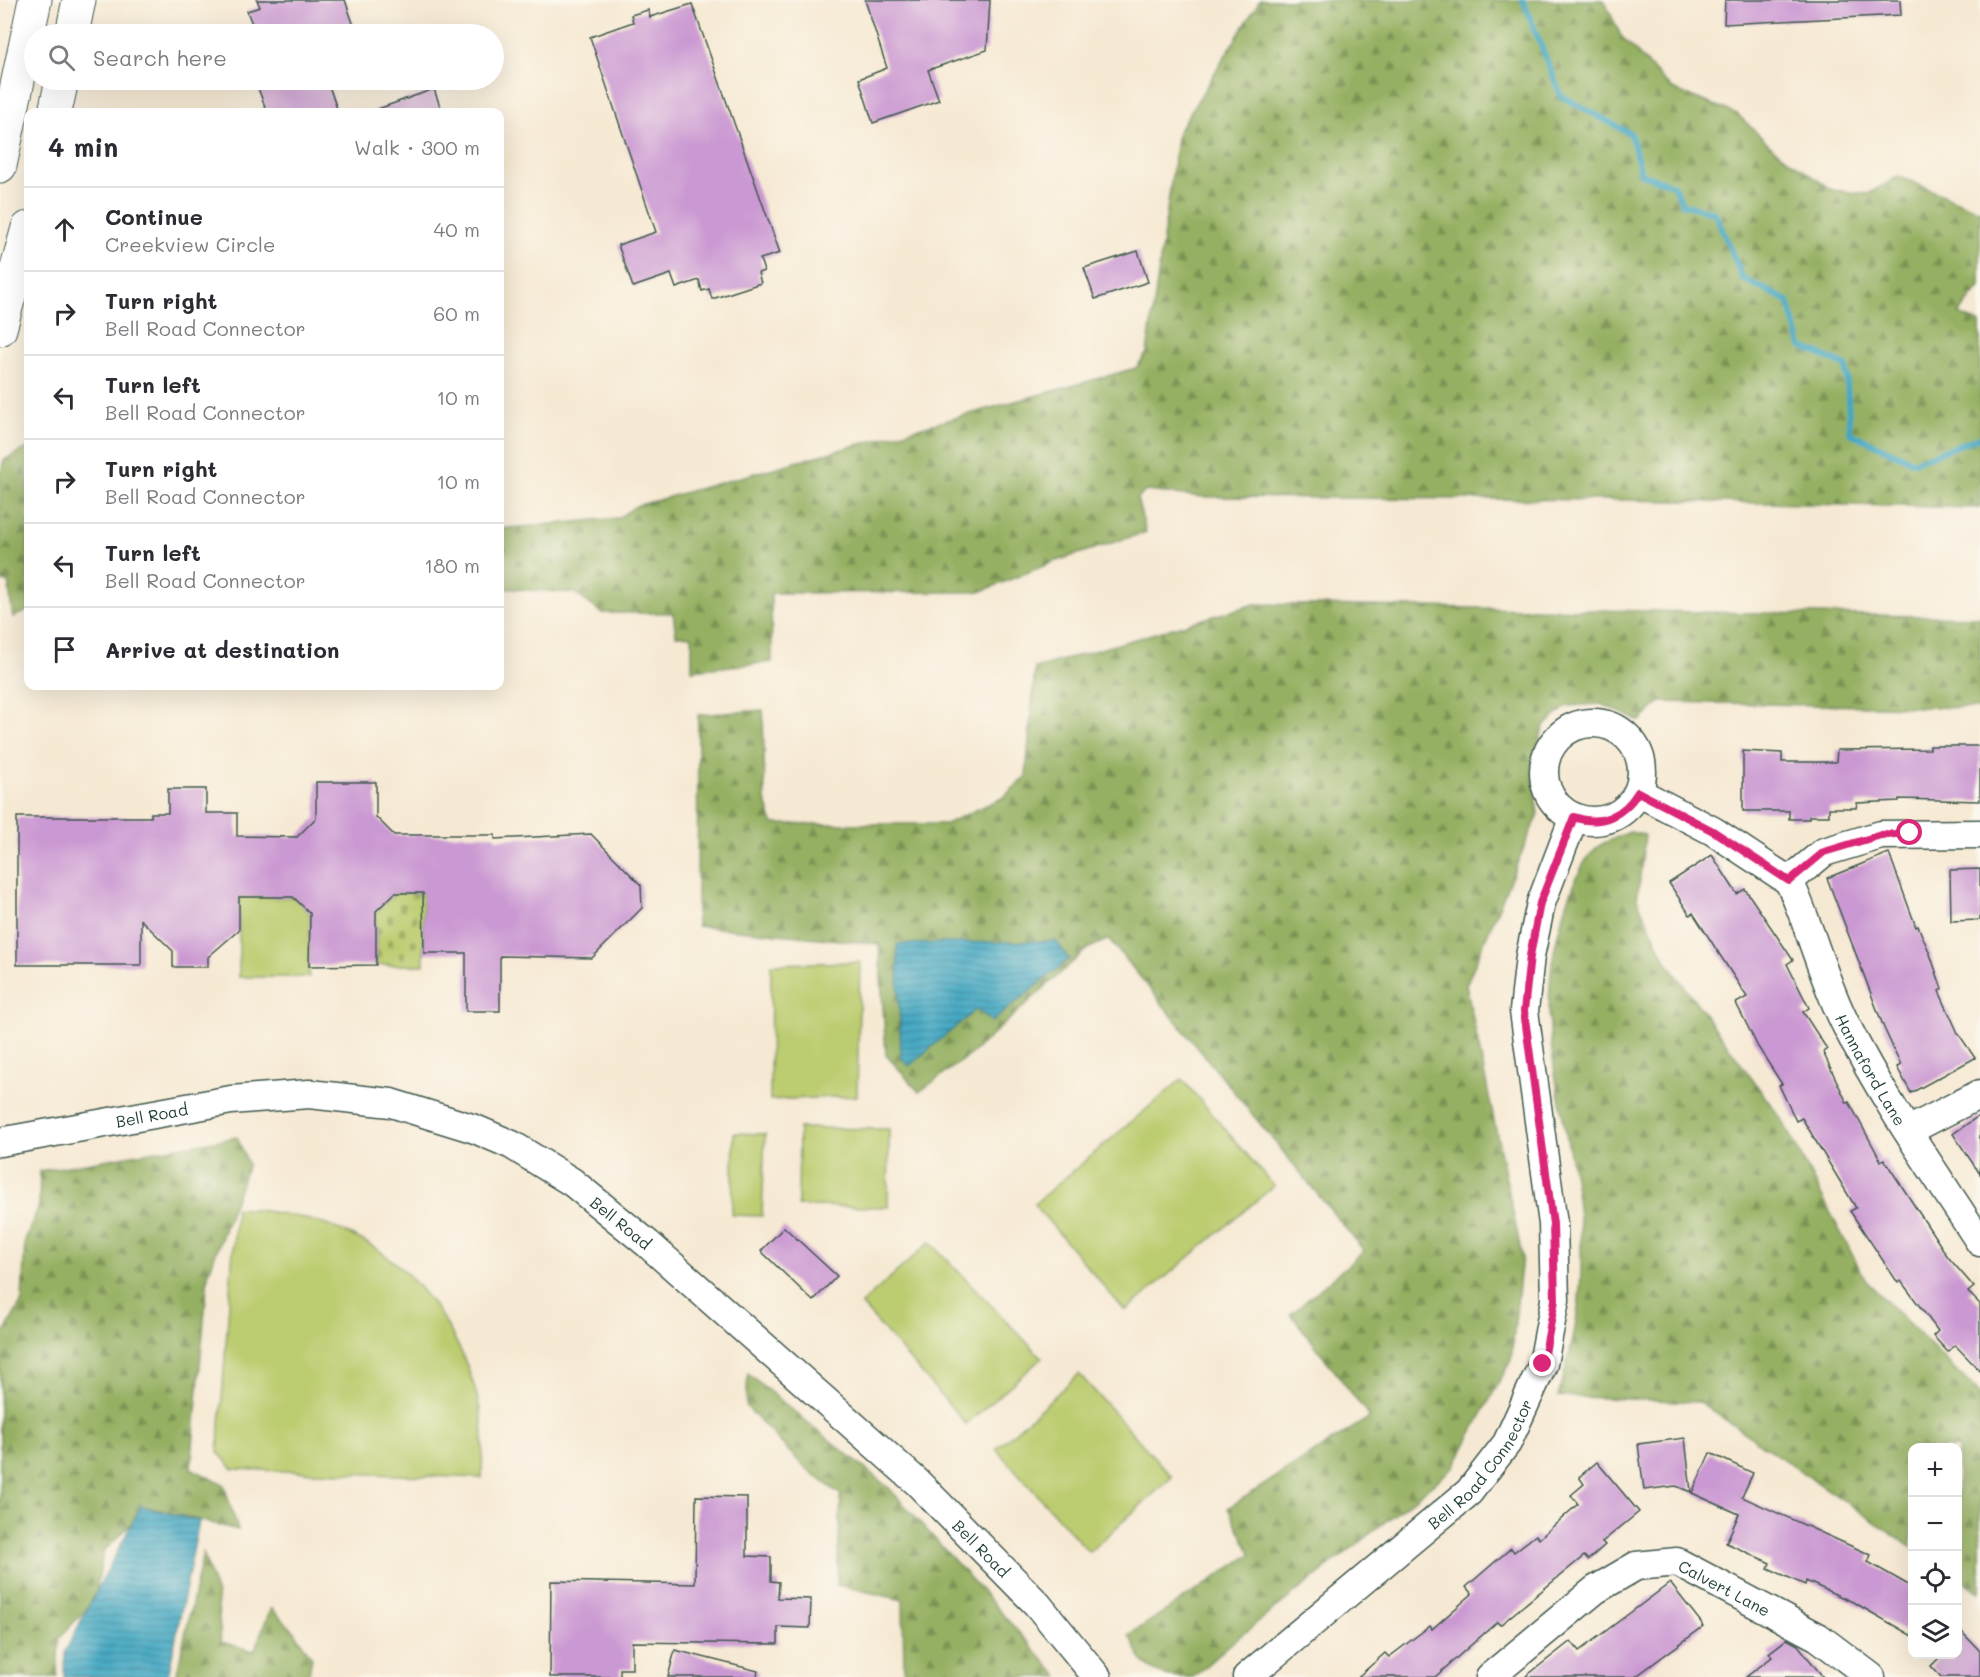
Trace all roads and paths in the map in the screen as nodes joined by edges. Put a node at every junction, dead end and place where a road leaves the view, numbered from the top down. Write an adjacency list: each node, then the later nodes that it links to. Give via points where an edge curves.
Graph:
1 (35, 0): 3 (highway)
2 (79, 0): 4 (highway)
3 (30, 24)
4 (74, 24)
5 (24, 52): 8 (highway)
6 (60, 90): 7 (highway)
7 (56, 108)
8 (0, 166)
9 (24, 242): 10 (highway)
10 (0, 329)
11 (1638, 792): 12 (street, via 1614,816 1591,821); 12 (street, via 1642,764 1630,740 1607,725 1579,725 1556,740 1545,765 1546,788); 14 (street, via 1713,831)
12 (1574, 817): 20 (street, Bell Road Connector, via 1540,903 1524,1011 1553,1224 1555,1300 1543,1364 1507,1443 1469,1492)
13 (1980, 834): 14 (street, via 1881,835 1824,852)
14 (1789, 881): 16 (street, Hannaford Lane, via 1806,916 1844,1022 1874,1080)
15 (1980, 1094): 16 (street)
16 (1908, 1131): 18 (street, Hannaford Lane)
17 (0, 1142): 19 (street, Bell Road, via 231,1100 309,1094 391,1103 512,1145 572,1182 648,1244 917,1482 1036,1604)
18 (1980, 1242)
19 (1096, 1677)
20 (1247, 1677)
21 (1490, 1677): 22 (street, Calvert Lane, via 1595,1590 1636,1566 1677,1562 1818,1637)
22 (1871, 1677)

